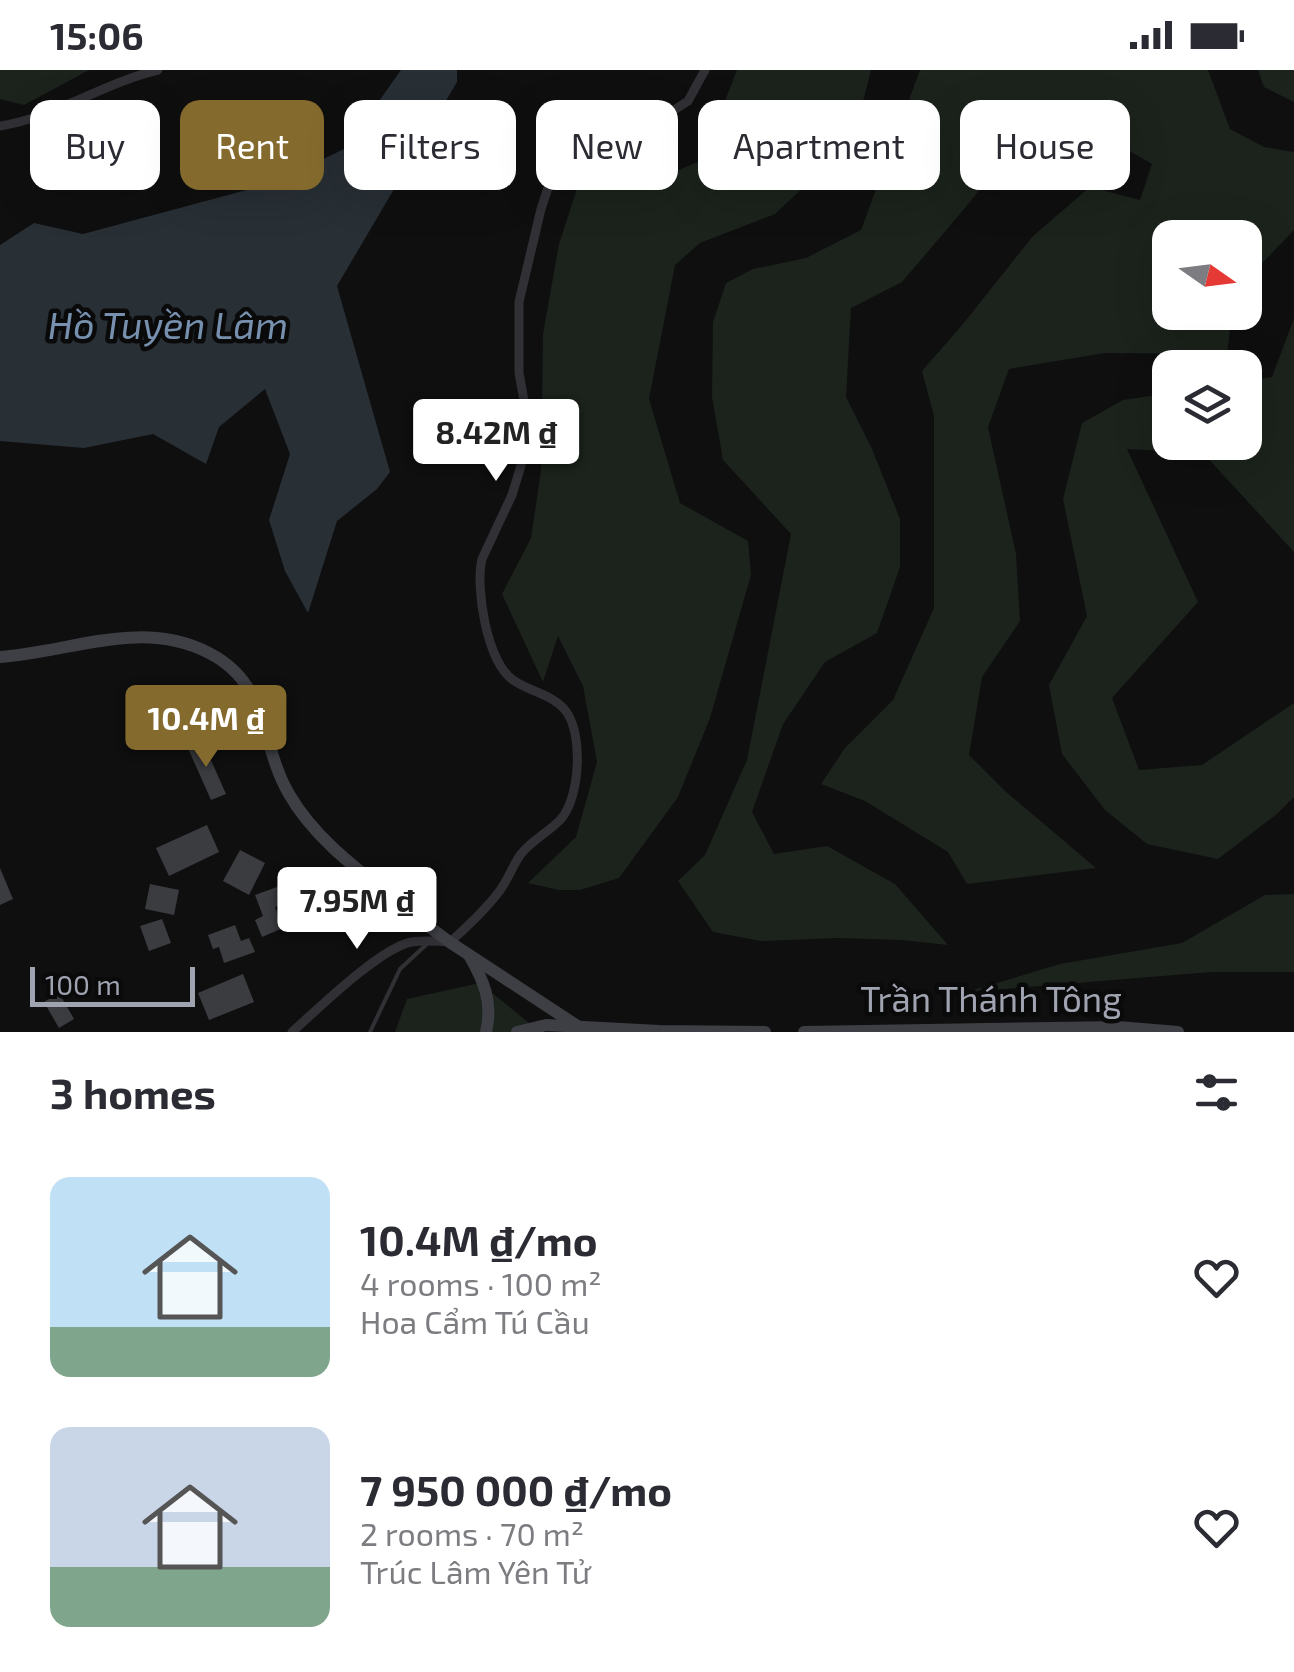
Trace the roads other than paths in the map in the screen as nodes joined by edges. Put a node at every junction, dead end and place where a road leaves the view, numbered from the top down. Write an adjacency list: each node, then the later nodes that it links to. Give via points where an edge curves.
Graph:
1 (158, 70): 3 (street)
2 (705, 70): 6 (street, via 688,101 655,120 598,113 578,120 541,208 518,312 527,446 486,546 480,580 499,664 512,680 569,714 576,774 567,811 525,850 499,892)
3 (0, 126)
4 (0, 657): 6 (street, via 142,636 180,641 231,666 250,688 276,768 309,823)
5 (430, 941): 6 (street); 9 (street, via 395,949); 10 (lane, via 400,969)
6 (450, 942): 7 (street)
7 (468, 953): 8 (street); 11 (street, via 488,994)
8 (579, 1026): 12 (street); 13 (street)
9 (292, 1032)
10 (370, 1032)
11 (486, 1032)
12 (517, 1032)
13 (765, 1032)
14 (804, 1032): 15 (street, Trần Thánh Tông)
15 (1178, 1032)

